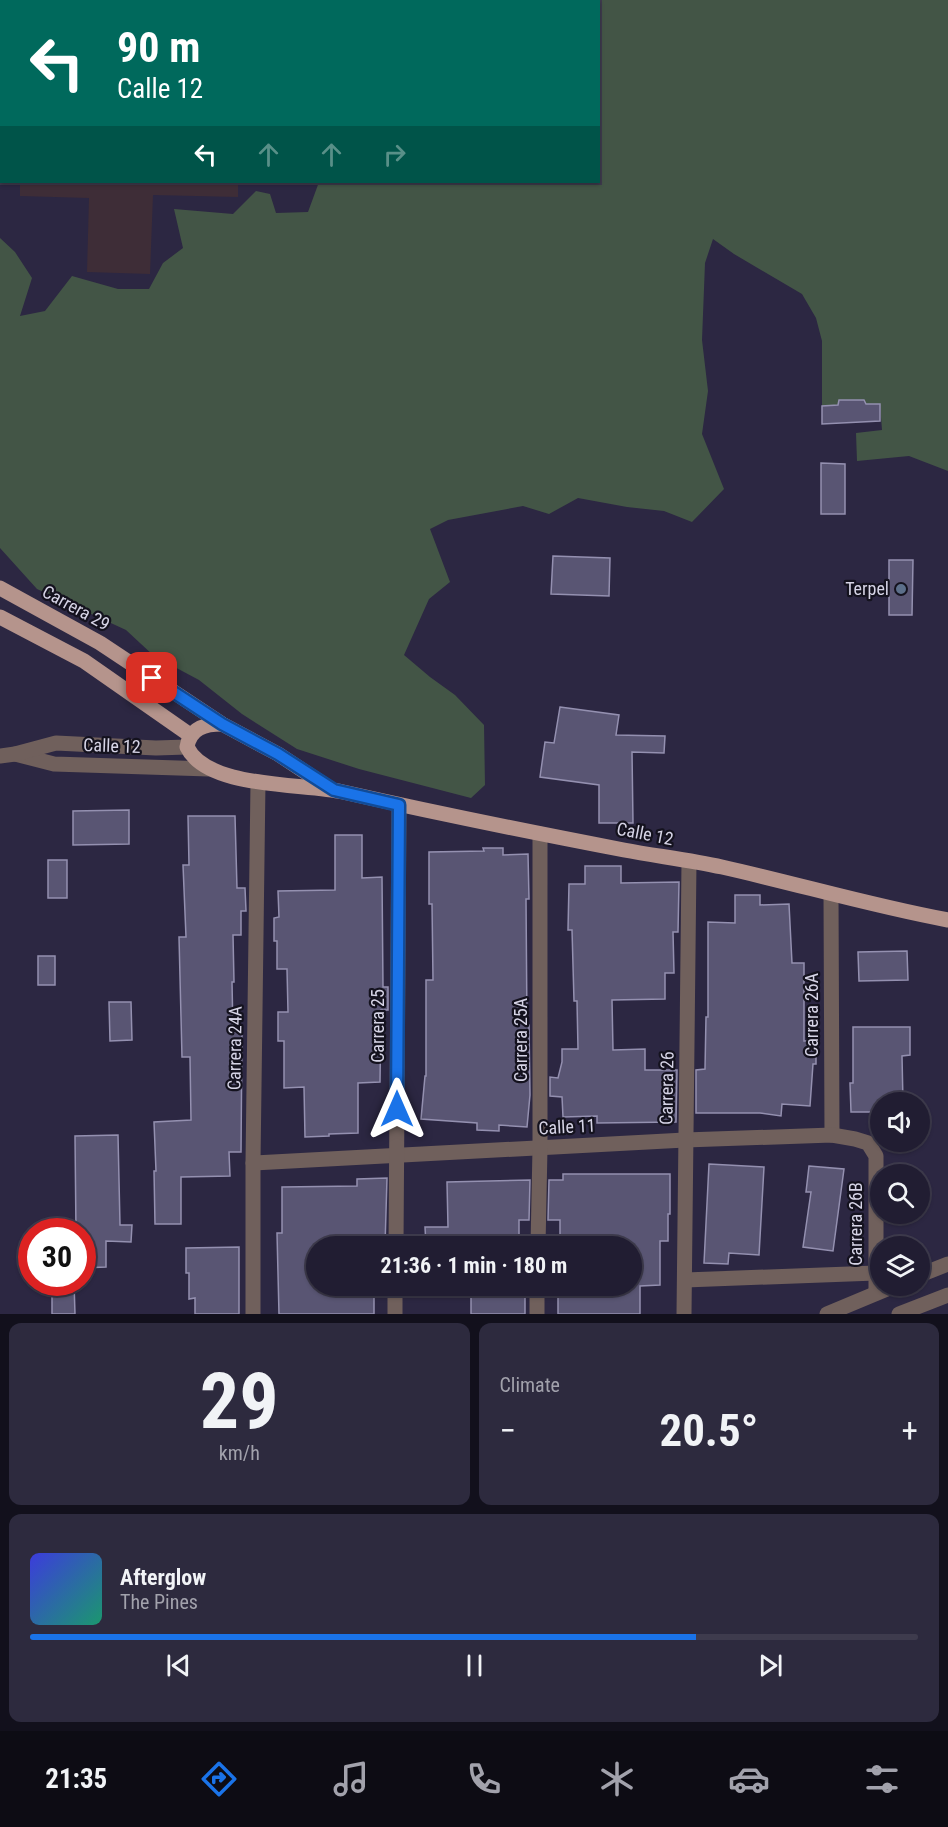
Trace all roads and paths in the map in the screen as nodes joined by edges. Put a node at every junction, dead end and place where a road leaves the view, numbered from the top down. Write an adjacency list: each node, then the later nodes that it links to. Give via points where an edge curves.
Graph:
1 (0, 588): 3 (main road, Carrera 29, via 100,643)
2 (0, 617): 4 (main road, via 84,661)
3 (222, 724): 4 (main road, via 199,728); 8 (main road, Carrera 29)
4 (189, 741): 5 (street, Calle 12, via 156,748 56,743); 6 (main road, via 196,760)
5 (7, 755): 6 (street, Calle 12, via 54,764)
6 (209, 769): 7 (main road)
7 (258, 782): 8 (main road); 19 (street, Carrera 24A)
8 (334, 790): 9 (main road, Calle 12)
9 (399, 805): 10 (main road, Calle 12); 17 (street, Carrera 25)
10 (540, 834): 11 (main road, Calle 12); 16 (street, Carrera 25A)
11 (689, 862): 12 (main road, Calle 12); 15 (street, Carrera 26)
12 (831, 894): 13 (main road, Calle 12); 14 (street, Carrera 26A)
13 (948, 920)
14 (832, 1135): 15 (street, Calle 11); 18 (street, Calle 11, via 868,1143)
15 (686, 1140): 16 (street, Calle 11); 26 (street, Carrera 26)
16 (540, 1148): 17 (street, Calle 11); 21 (street, Carrera 25A)
17 (397, 1156): 19 (street, Calle 11); 20 (street, Carrera 25)
18 (876, 1156): 22 (street, Carrera 26B)
19 (253, 1163): 31 (street, Carrera 24A)
20 (396, 1236)
21 (538, 1236)
22 (876, 1236)
23 (948, 1264): 24 (street)
24 (930, 1271)
25 (870, 1273): 26 (street)
26 (685, 1280): 34 (street, Carrera 26)
27 (948, 1295): 36 (street)
28 (395, 1296): 32 (street)
29 (537, 1296): 33 (street)
30 (870, 1296): 35 (street)
31 (253, 1314)
32 (395, 1314)
33 (537, 1314)
34 (684, 1314)
35 (827, 1314)
36 (899, 1314)

